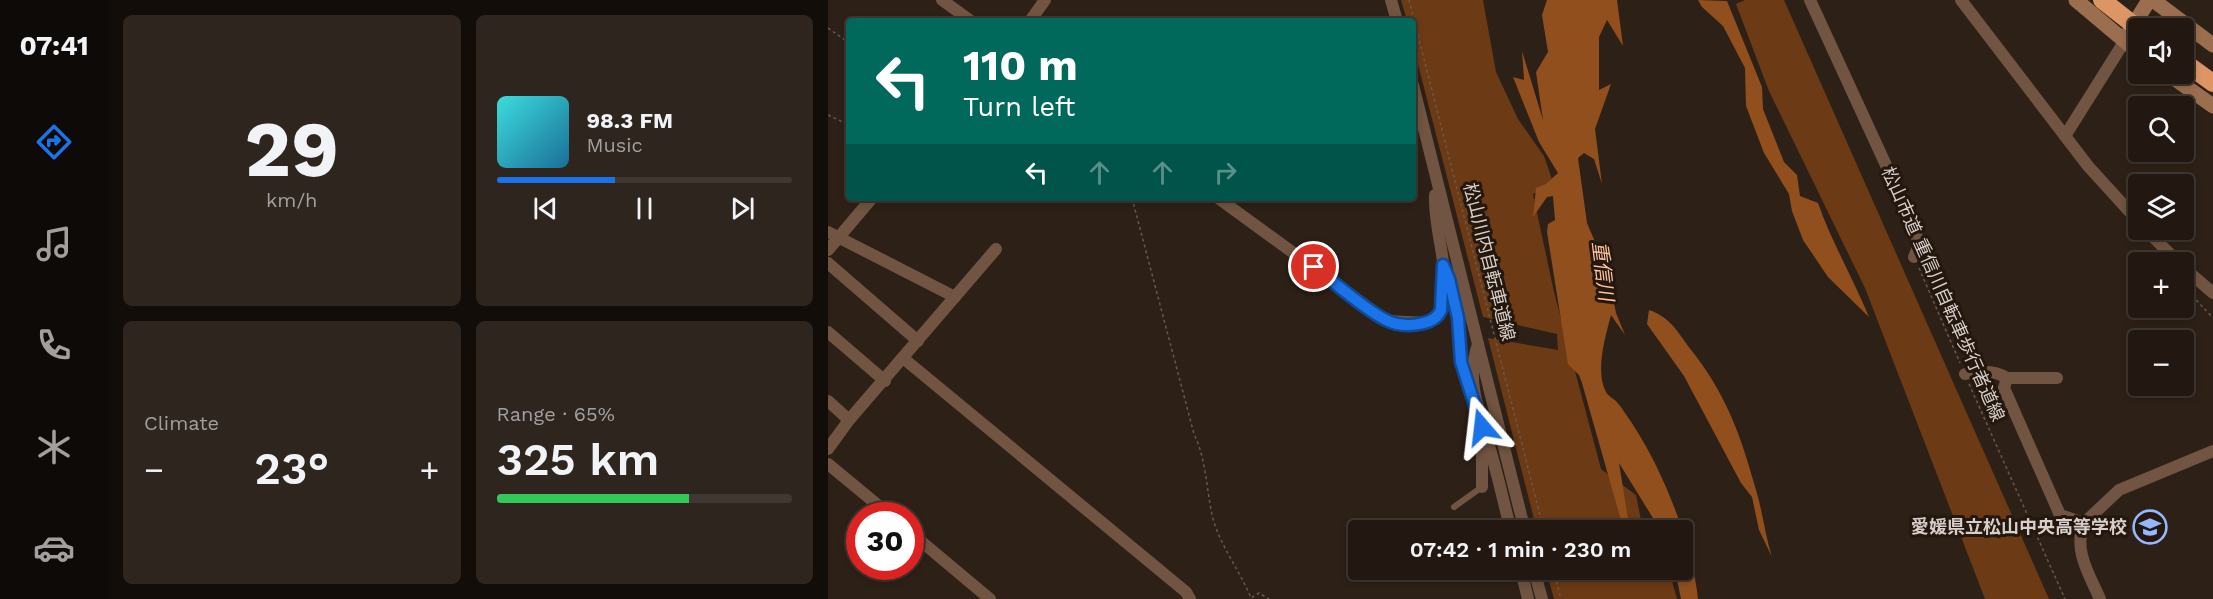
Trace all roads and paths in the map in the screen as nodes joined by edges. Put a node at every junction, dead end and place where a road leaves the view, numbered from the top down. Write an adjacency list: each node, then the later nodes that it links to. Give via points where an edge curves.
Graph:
1 (942, 0): 10 (street)
2 (1045, 0): 11 (street)
3 (1390, 0): 12 (street)
4 (1409, 0): 13 (path, 松山川内自転車道線)
5 (1810, 0): 41 (street, via 1914,226 1918,245)
6 (1961, 0): 30 (street)
7 (2076, 0): 18 (main road)
8 (2102, 0): 14 (highway, bridge)
9 (2151, 0): 18 (main road); 20 (main road)
10 (967, 18)
11 (1032, 18)
12 (1396, 18)
13 (1414, 18)
14 (2128, 20)
15 (1416, 27): 69 (path, 松山川内自転車道線)
16 (828, 28): 17 (path)
17 (846, 41)
18 (2124, 42): 19 (main road); 30 (street)
19 (2128, 45)
20 (2213, 45)
21 (2194, 65): 23 (highway)
22 (2194, 68): 24 (highway)
23 (2213, 75)
24 (2213, 83)
25 (2183, 84): 27 (main road)
26 (1416, 97): 31 (street)
27 (2213, 105)
28 (828, 115): 29 (path)
29 (846, 124)
30 (2065, 136): 35 (street)
31 (1436, 179): 43 (street, via 1434,198); 51 (street)
32 (869, 201): 36 (street)
33 (1133, 201): 75 (path, via 1201,449 1213,519)
34 (1222, 201): 43 (street, via 1387,321 1426,323 1439,316)
35 (2128, 210)
36 (834, 234): 39 (street); 46 (street)
37 (2156, 240): 40 (street)
38 (996, 249): 46 (street)
39 (828, 250)
40 (2168, 252)
41 (1914, 257): 53 (path, 松山市道 重信川自転車歩行者道線)
42 (828, 263): 50 (street)
43 (1443, 265): 57 (street, via 1458,318 1461,362)
44 (2194, 277): 45 (street)
45 (2213, 293)
46 (955, 297): 50 (street)
47 (2194, 298): 48 (path)
48 (2213, 318)
49 (828, 332): 56 (street)
50 (918, 340): 52 (street)
51 (1478, 344): 57 (street, via 1473,359); 68 (street)
52 (903, 358): 56 (street); 77 (street)
53 (1965, 374): 54 (street, via 1996,373); 82 (path, 松山市道 重信川自転車歩行者道線)
54 (2007, 378): 55 (street); 70 (street, via 2004,388 2060,515)
55 (2058, 378)
56 (885, 381): 59 (street)
57 (1474, 400): 60 (street)
58 (828, 401): 59 (street)
59 (849, 420): 61 (street)
60 (1482, 427): 64 (street); 67 (street)
61 (828, 449)
62 (2213, 451): 70 (street, via 2120,490)
63 (828, 464): 65 (street)
64 (1482, 487): 66 (lane)
65 (874, 502)
66 (1454, 507)
67 (1508, 520)
68 (1522, 520)
69 (1541, 520)
70 (2084, 523): 83 (street, via 2080,533 2081,554)
71 (924, 544): 76 (street)
72 (1523, 580): 79 (street)
73 (1537, 580): 80 (street)
74 (1556, 580): 81 (path)
75 (1251, 598): 78 (path, via 1259,593)
76 (990, 599)
77 (1190, 599)
78 (1269, 599)
79 (1528, 599)
80 (1542, 599)
81 (1561, 599)
82 (2065, 599)
83 (2100, 599)

